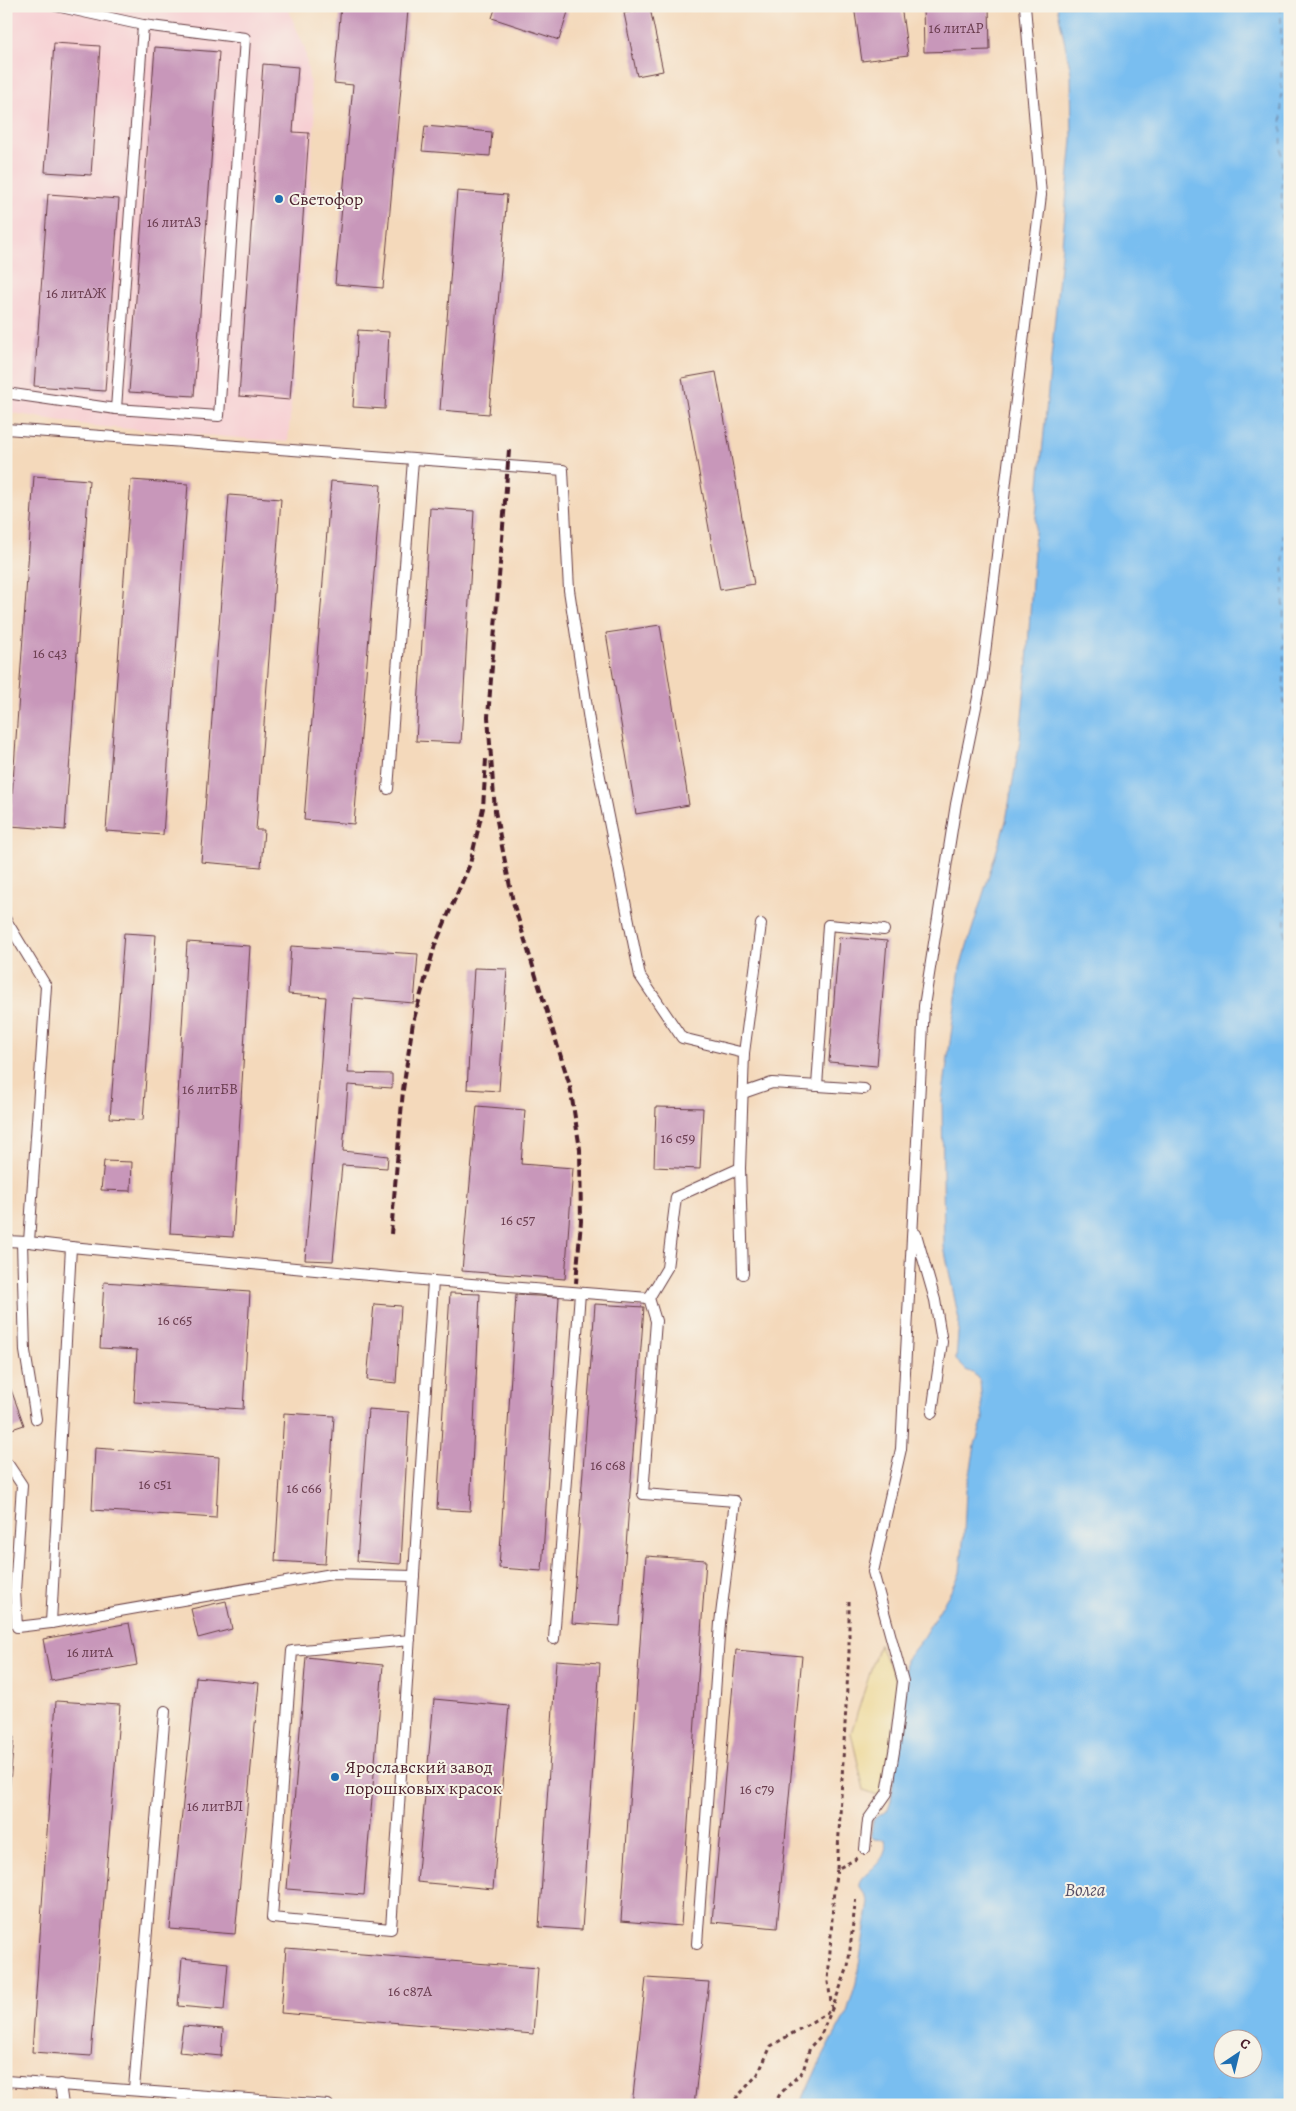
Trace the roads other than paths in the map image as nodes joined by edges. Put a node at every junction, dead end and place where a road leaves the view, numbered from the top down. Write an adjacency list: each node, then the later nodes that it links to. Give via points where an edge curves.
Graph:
1 (56, 6): 3 (lane)
2 (1025, 6): 17 (lane, via 1041,195 982,678 956,804 924,1006)
3 (143, 25): 5 (lane); 5 (lane, via 245,38 219,416)
4 (6, 393): 5 (lane)
5 (116, 409)
6 (6, 429): 7 (lane)
7 (413, 460): 8 (lane); 12 (lane, via 563,470 568,590 590,727 640,976 682,1038)
8 (388, 789)
9 (6, 920): 19 (lane, via 46,986)
10 (761, 924): 12 (lane)
11 (884, 930): 13 (lane, via 828,925)
12 (744, 1053): 15 (lane)
13 (817, 1086): 14 (lane); 15 (lane, via 772,1083)
14 (864, 1089)
15 (743, 1093): 16 (lane)
16 (740, 1168): 21 (lane); 24 (lane, via 676,1197 666,1268)
17 (913, 1225): 25 (lane, via 935,1300 942,1342); 33 (lane, via 901,1449 873,1572 903,1681 887,1793 868,1820)
18 (6, 1241): 19 (lane)
19 (26, 1242): 20 (lane); 26 (lane, via 25,1351)
20 (71, 1247): 22 (lane); 29 (lane)
21 (743, 1274)
22 (432, 1281): 23 (lane); 28 (lane)
23 (580, 1293): 24 (lane); 31 (lane)
24 (649, 1298): 34 (lane, via 656,1321 643,1494 735,1501 720,1623)
25 (932, 1413)
26 (36, 1419)
27 (6, 1464): 29 (lane, via 22,1485 15,1591 17,1626)
28 (414, 1576): 29 (lane, via 332,1574); 30 (lane)
29 (51, 1622)
30 (410, 1640): 30 (lane, via 292,1651 272,1918 391,1929)
31 (554, 1640)
32 (165, 1712): 37 (lane)
33 (865, 1849)
34 (697, 1944)
35 (6, 2081): 36 (lane)
36 (60, 2084): 37 (lane); 39 (lane)
37 (134, 2089): 38 (lane)
38 (183, 2094): 40 (lane); 41 (lane)
39 (63, 2105)
40 (182, 2105)
41 (328, 2105)

